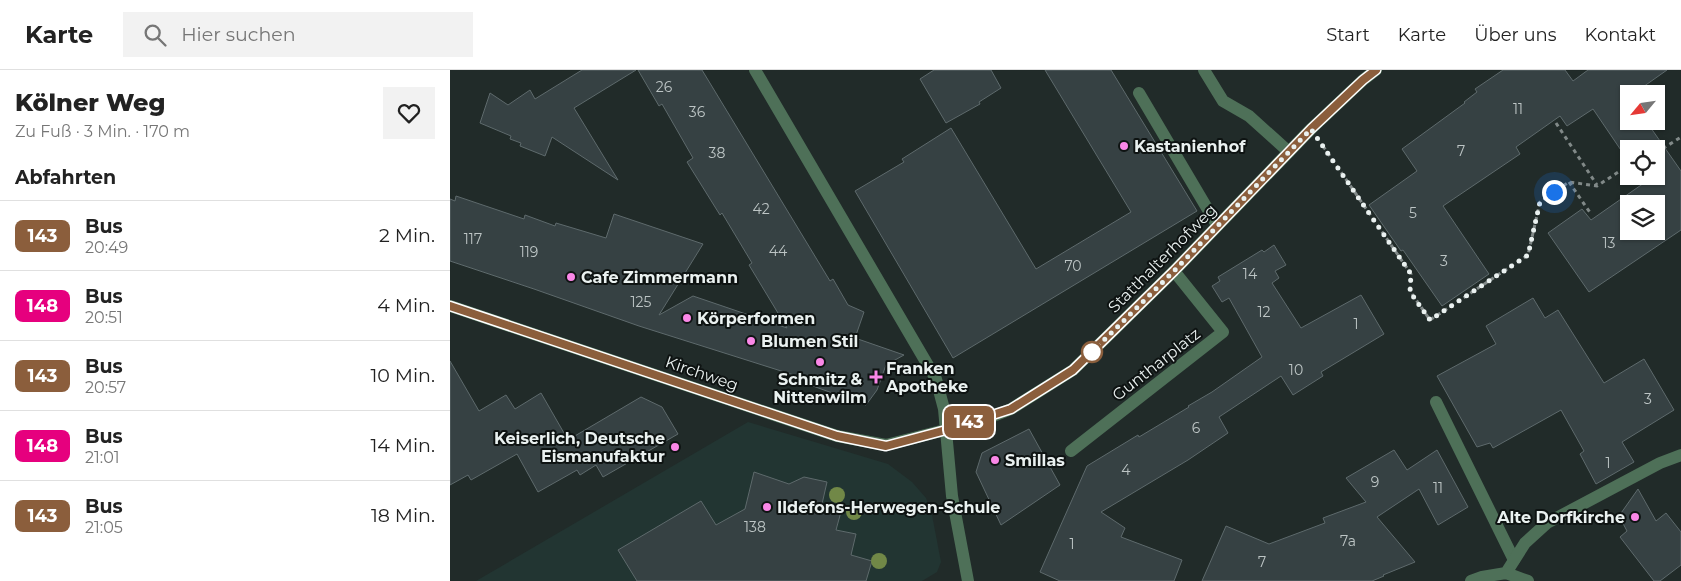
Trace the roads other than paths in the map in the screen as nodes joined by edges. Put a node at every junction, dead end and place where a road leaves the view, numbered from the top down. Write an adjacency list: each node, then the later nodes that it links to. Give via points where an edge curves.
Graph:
1 (755, 70): 10 (street, via 936,379)
2 (1204, 70): 5 (street, via 1223,101 1249,116)
3 (1376, 70): 5 (street, Statthalterhofweg)
4 (1139, 93): 6 (street)
5 (1289, 152): 6 (street, Statthalterhofweg)
6 (1218, 225): 7 (street, Statthalterhofweg)
7 (1174, 271): 10 (street, Statthalterhofweg, via 1073,370 1011,409); 11 (street, Guntharplatz, via 1223,332)
8 (450, 306): 10 (street, Kirchweg, via 837,436 886,446)
9 (1436, 402): 13 (street)
10 (946, 430): 15 (street, via 952,496)
11 (1071, 451)
12 (1681, 454): 13 (street, via 1547,523 1525,543)
13 (1514, 560): 14 (street)
14 (1506, 573): 16 (street); 17 (street)
15 (968, 581)
16 (1471, 581)
17 (1528, 581)

